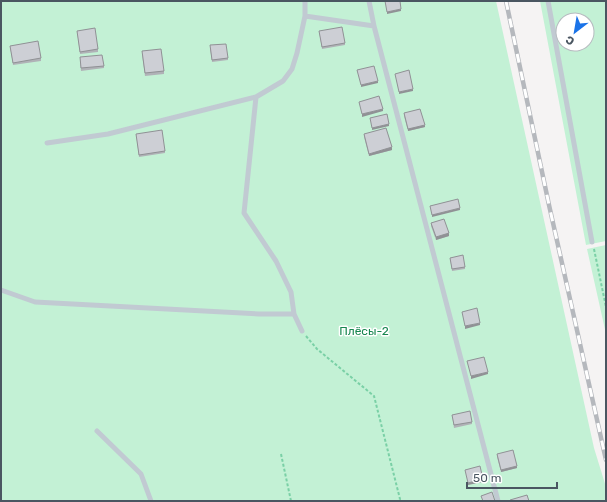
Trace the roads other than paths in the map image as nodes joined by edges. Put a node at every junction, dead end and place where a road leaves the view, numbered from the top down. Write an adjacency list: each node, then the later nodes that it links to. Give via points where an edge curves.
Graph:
1 (305, 1): 4 (lane)
2 (370, 1): 5 (lane)
3 (548, 1): 8 (lane)
4 (305, 16): 5 (lane); 6 (lane, via 292,69 283,81)
5 (374, 26): 14 (lane)
6 (256, 97): 7 (lane, via 108,134); 10 (lane, via 244,213 276,261 291,292)
7 (47, 143)
8 (592, 242)
9 (1, 290): 10 (lane, via 36,302)
10 (294, 314): 11 (lane)
11 (302, 331)
12 (97, 430): 13 (lane, via 141,474)
13 (151, 501)
14 (498, 501)

